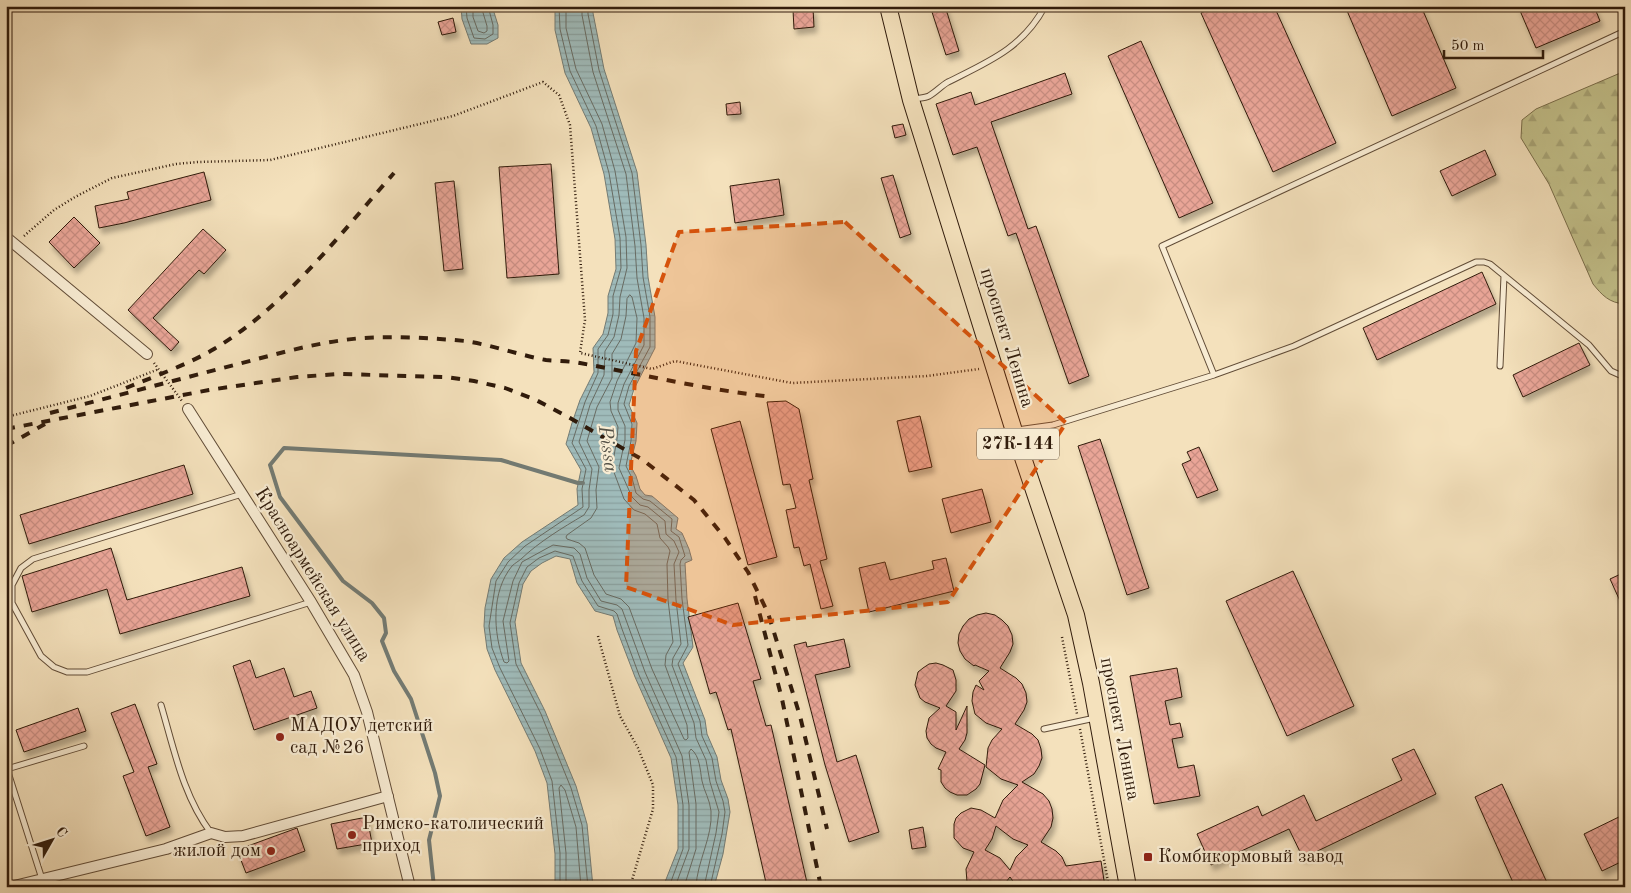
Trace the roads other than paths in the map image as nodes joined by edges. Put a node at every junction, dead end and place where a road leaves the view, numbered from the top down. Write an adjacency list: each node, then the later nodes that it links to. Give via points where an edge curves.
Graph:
1 (10, 6): 4 (lane)
2 (888, 6): 6 (main road, проспект Ленина / 27К-144)
3 (1044, 6): 6 (lane, via 1012,48 929,96)
4 (6, 11)
5 (1625, 31): 11 (lane, via 1162,246)
6 (911, 100): 14 (main road, проспект Ленина / 27К-144)
7 (6, 237): 9 (street)
8 (1504, 276): 10 (lane); 11 (lane, via 1490,264 1476,262 1294,346); 12 (lane, via 1589,345 1611,371)
9 (147, 354)
10 (1500, 366)
11 (1214, 375): 14 (lane, via 1053,425)
12 (1625, 375)
13 (188, 409): 15 (street, Красноармейская улица)
14 (1014, 431): 18 (main road, проспект Ленина / 27К-144, via 1076,615)
15 (242, 494): 16 (street, Красноармейская улица); 16 (lane, via 33,559 21,568 12,585 12,603 41,656 54,667 67,672 87,672)
16 (311, 602): 21 (street, Красноармейская улица, via 354,675 367,712)
17 (161, 705): 22 (lane, via 186,789)
18 (1098, 717): 19 (lane); 26 (main road, проспект Ленина / 27К-144)
19 (1044, 729)
20 (84, 746): 23 (lane, via 7,768)
21 (388, 796): 22 (street, via 243,836 225,837); 25 (street, Красноармейская улица)
22 (211, 833): 23 (street, via 166,849)
23 (42, 878): 24 (street)
24 (10, 887)
25 (410, 887)
26 (1128, 887)

